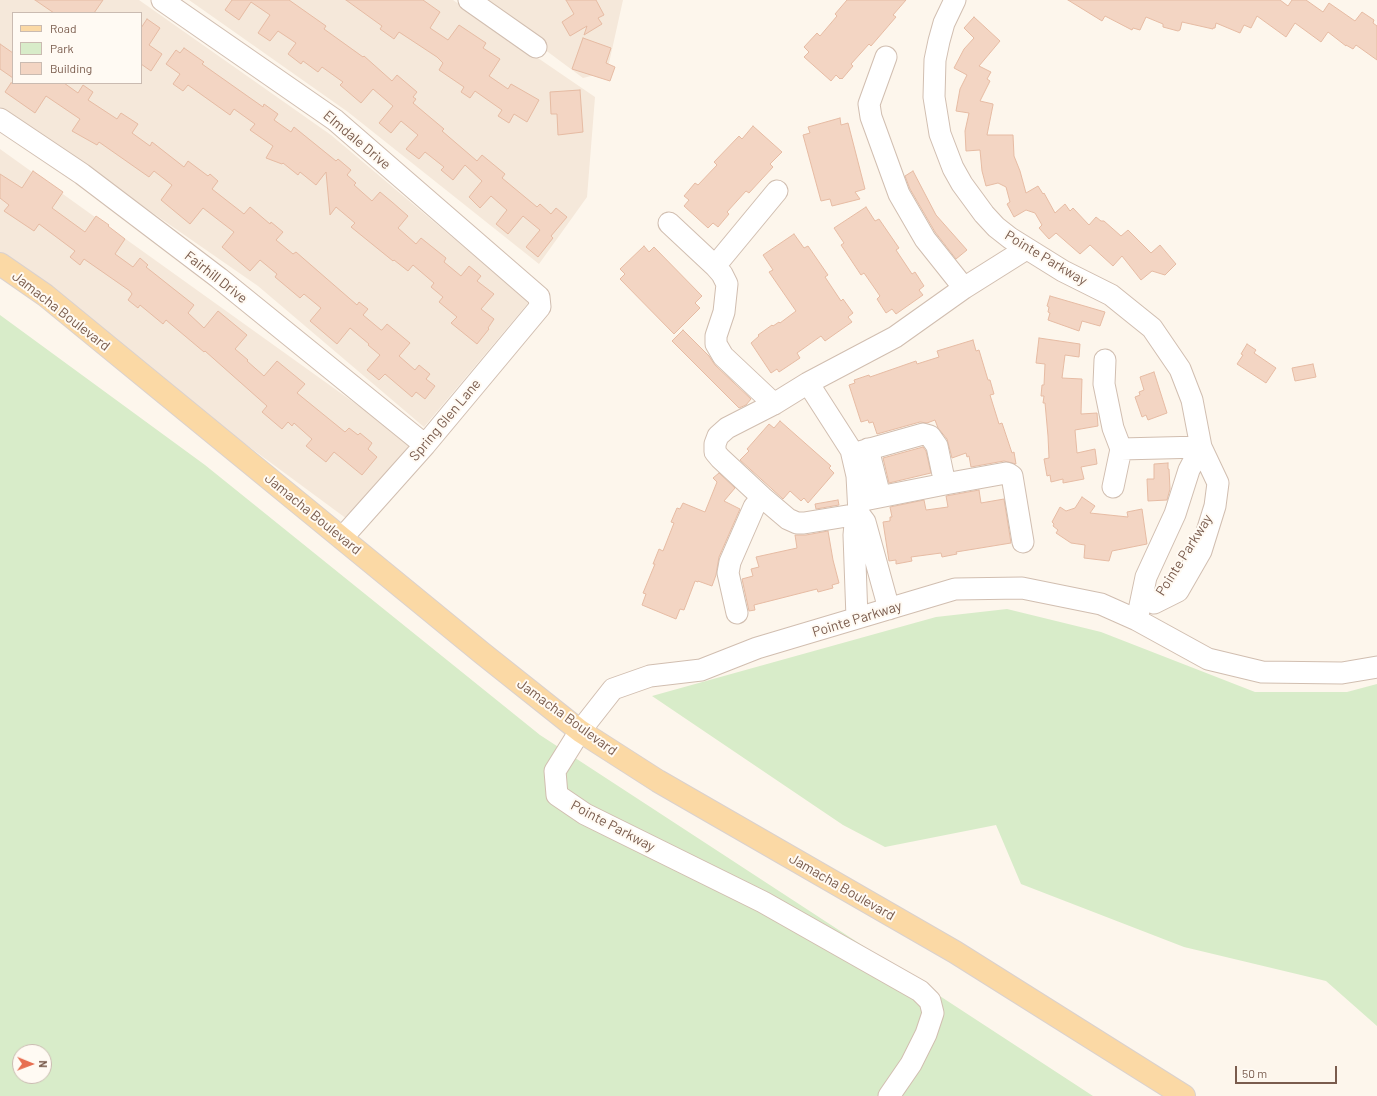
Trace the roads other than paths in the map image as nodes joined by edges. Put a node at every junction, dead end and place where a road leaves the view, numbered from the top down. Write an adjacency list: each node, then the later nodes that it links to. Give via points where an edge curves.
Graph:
1 (162, 0): 13 (street, Elmdale Drive, via 335,120)
2 (469, 0): 4 (street)
3 (955, 0): 9 (street, Pointe Parkway, via 944,23 936,60 934,97 940,134 953,168 972,200 996,227)
4 (536, 47)
5 (886, 57): 12 (street, via 871,94 871,117 899,194 925,239)
6 (0, 119): 17 (street, Fairhill Drive, via 82,174 219,278)
7 (777, 191): 11 (street)
8 (670, 223): 11 (street)
9 (1026, 249): 12 (street); 18 (street, Pointe Parkway, via 1111,295 1152,328 1180,369 1192,400)
10 (0, 264): 26 (main road, Jamacha Boulevard, via 45,295)
11 (715, 266): 16 (street, via 727,284 724,312 716,344 723,356)
12 (964, 288): 15 (street, via 895,337)
13 (539, 297): 17 (street, Spring Glen Lane, via 540,307)
14 (1105, 360): 19 (street, via 1104,384 1113,428)
15 (808, 384): 16 (street); 20 (street)
16 (774, 404): 24 (street, via 727,428 718,436 715,444 715,452 720,458)
17 (425, 445): 26 (street, Spring Glen Lane)
18 (1201, 447): 19 (street); 32 (street, Pointe Parkway, via 1189,470 1176,514 1146,578); 32 (street, Pointe Parkway, via 1218,483 1215,506 1180,568 1154,603)
19 (1121, 449): 22 (street)
20 (860, 452): 21 (street, via 923,434 930,436 937,446); 23 (street); 25 (street, via 857,476)
21 (945, 484): 23 (street); 27 (street, via 1006,473 1012,476)
22 (1113, 486)
23 (880, 496): 25 (street)
24 (762, 497): 25 (street, via 788,519 797,523); 30 (street, via 754,507 730,562 728,573)
25 (859, 507): 28 (street, via 865,522)
26 (342, 538): 34 (main road, Jamacha Boulevard)
27 (1023, 542)
28 (864, 556): 29 (street); 31 (street)
29 (889, 609): 31 (street, Pointe Parkway); 32 (street, Pointe Parkway, via 955,589 1022,588 1101,604)
30 (737, 613)
31 (857, 618): 34 (street, Pointe Parkway, via 757,648 701,670 650,676 613,689)
32 (1137, 620): 33 (street, via 1208,659 1262,672 1342,673)
33 (1377, 667)
34 (580, 730): 35 (street, Pointe Parkway, via 555,771 557,795 585,814 763,902 920,991 930,1001 933,1014 926,1034 911,1064); 36 (main road, Jamacha Boulevard, via 658,781 955,952)
35 (889, 1096)
36 (1184, 1096)

